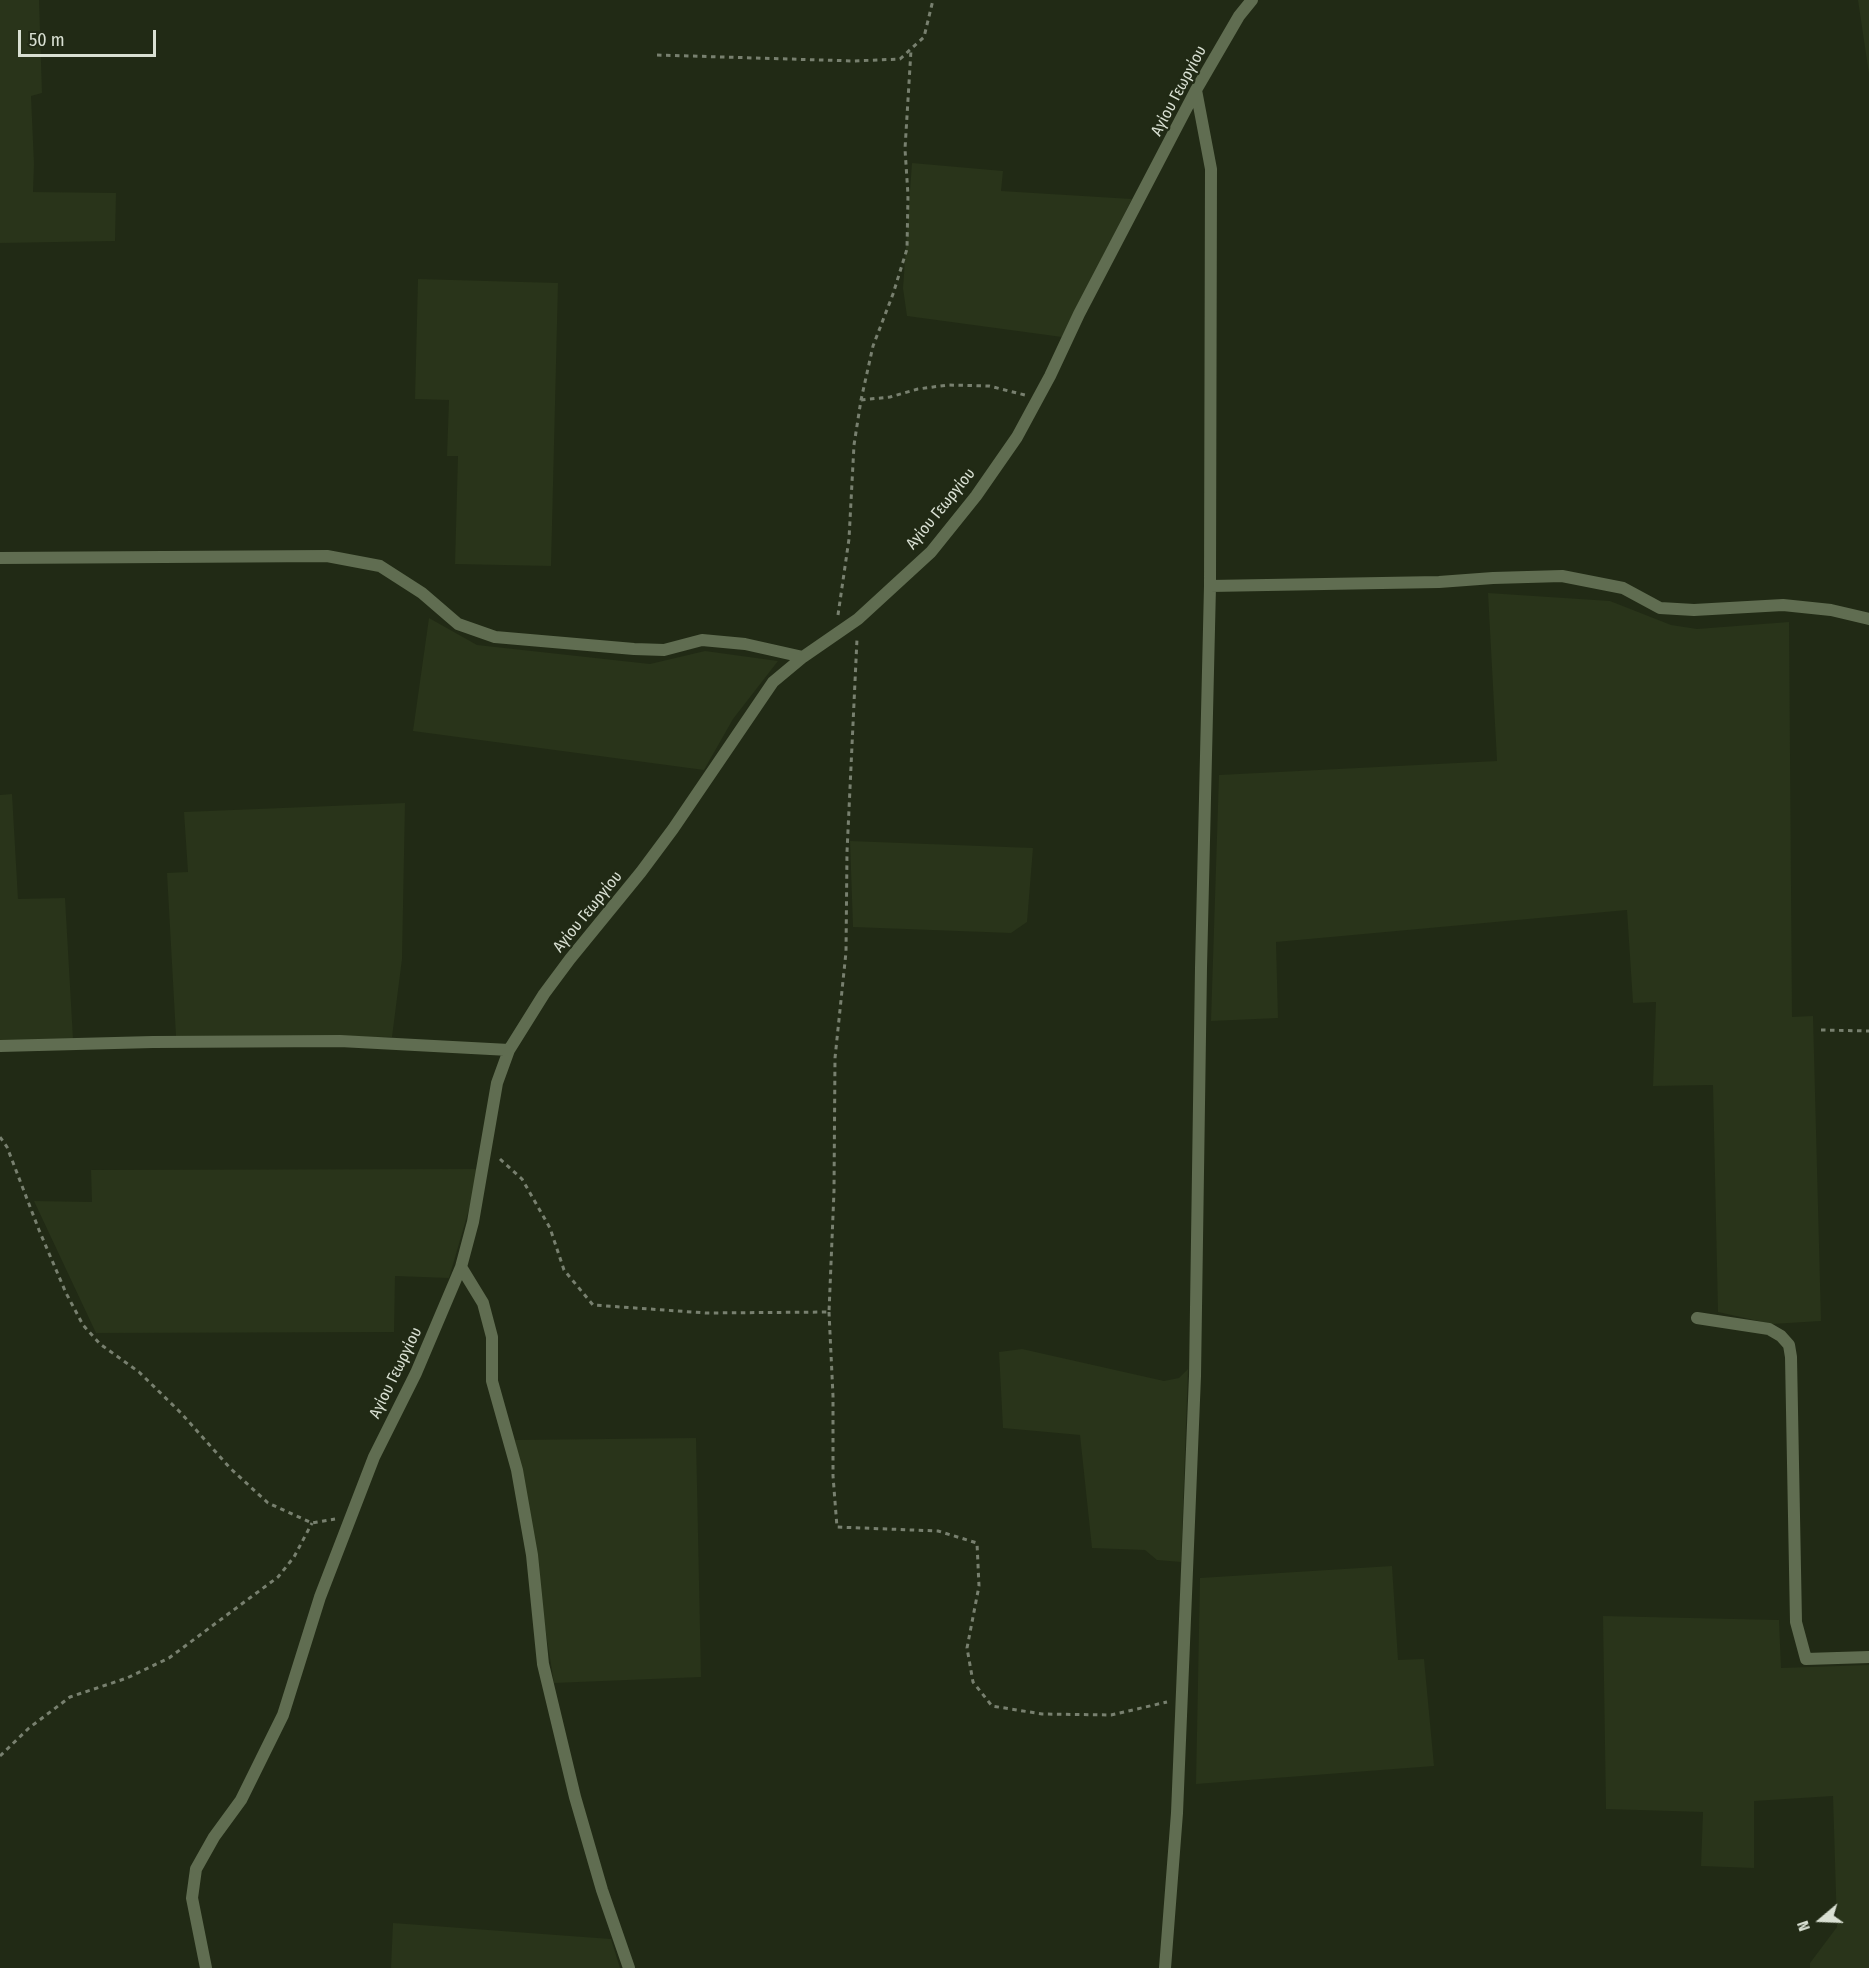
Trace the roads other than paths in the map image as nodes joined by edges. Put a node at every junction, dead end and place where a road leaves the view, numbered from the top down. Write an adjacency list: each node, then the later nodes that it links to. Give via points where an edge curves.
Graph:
1 (1252, 0): 2 (street, Αγίου Γεωργίου)
2 (1196, 90): 4 (street, via 1211,169); 6 (street, Αγίου Γεωργίου, via 1017,436 976,496 931,552 858,619)
3 (0, 558): 6 (street, via 327,556 380,566 422,593 458,624 495,636 664,650 702,640 745,644)
4 (1210, 586): 5 (street, via 1562,576 1623,588 1660,608 1694,610 1783,604 1832,610); 14 (street, via 1196,1376 1177,1814)
5 (1869, 620)
6 (803, 657): 8 (street, Αγίου Γεωργίου, via 772,682 673,830 557,976)
7 (0, 1046): 8 (street, via 340,1041)
8 (509, 1050): 9 (street, Αγίου Γεωργίου, via 497,1083)
9 (461, 1268): 12 (street, Αγίου Γεωργίου, via 416,1373 374,1457 320,1598 284,1715 241,1800 213,1837 196,1869 192,1898); 13 (street, via 483,1303 492,1337 492,1381 517,1470 532,1556 543,1664 575,1797)
10 (1697, 1318): 11 (street, via 1769,1329 1789,1345 1796,1622 1806,1659)
11 (1869, 1657)
12 (206, 1968)
13 (629, 1968)
14 (1165, 1968)

